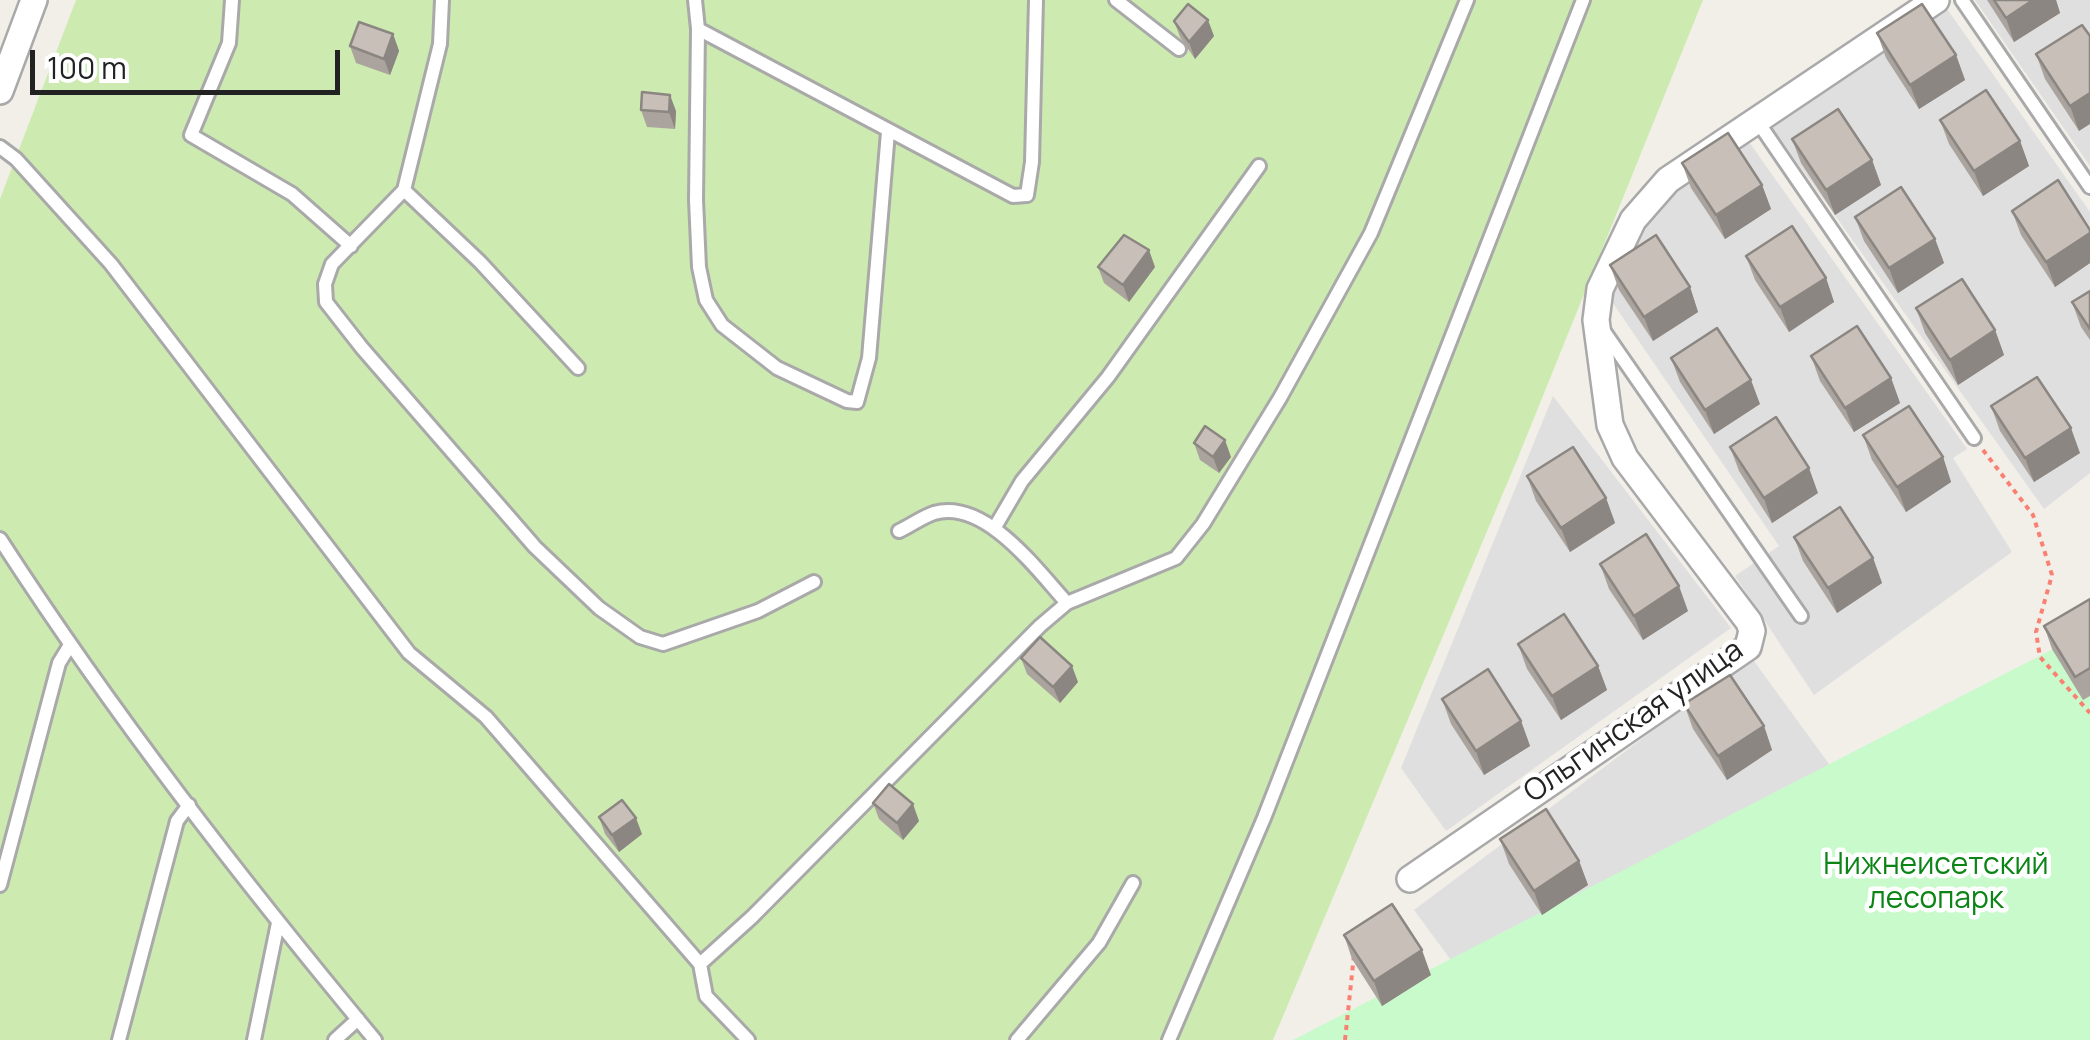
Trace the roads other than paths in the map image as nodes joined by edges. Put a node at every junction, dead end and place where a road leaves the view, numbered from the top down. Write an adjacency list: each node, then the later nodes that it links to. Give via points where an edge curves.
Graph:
1 (34, 0): 13 (street)
2 (232, 0): 21 (lane, via 229,43 192,136 292,194)
3 (442, 0): 20 (lane, via 440,44)
4 (695, 0): 11 (lane)
5 (1036, 0): 16 (lane, via 1027,195 1013,196)
6 (1116, 0): 12 (lane)
7 (1467, 0): 29 (lane, via 1371,233 1203,524 1176,558)
8 (1584, 0): 45 (lane, via 1264,818)
9 (1936, 0): 15 (street, Ольгинская улица)
10 (1962, 0): 19 (lane)
11 (698, 30): 16 (lane); 16 (lane, via 696,200 706,300 722,325 777,368 846,401 857,402 869,358)
12 (1179, 48)
13 (6, 64): 14 (street)
14 (0, 91)
15 (1758, 122): 22 (street, Ольгинская улица, via 1668,180 1642,207 1600,289); 24 (lane)
16 (888, 132)
17 (0, 147): 37 (lane, via 111,264 409,654 486,717)
18 (1259, 166): 25 (lane)
19 (2090, 186)
20 (404, 190): 21 (lane); 23 (lane)
21 (351, 246): 28 (lane, via 332,264 326,302 536,546 598,608 640,637 663,644 758,611)
22 (1596, 320): 30 (lane); 33 (street, Ольгинская улица, via 1618,446 1749,622 1752,638)
23 (578, 368)
24 (1974, 438)
25 (994, 528): 26 (lane, via 978,516 937,512); 29 (lane)
26 (898, 531)
27 (0, 539): 31 (lane)
28 (814, 582)
29 (1067, 602): 37 (lane)
30 (1800, 616)
31 (70, 645): 32 (lane); 35 (lane, via 59,663)
32 (189, 805): 36 (lane); 39 (lane, via 178,821)
33 (1410, 879)
34 (1133, 882): 44 (lane, via 1099,943)
35 (0, 885)
36 (278, 924): 38 (lane); 40 (lane)
37 (700, 964): 43 (lane, via 706,996)
38 (358, 1018): 41 (lane); 42 (lane)
39 (118, 1040)
40 (254, 1040)
41 (335, 1040)
42 (376, 1040)
43 (748, 1040)
44 (1017, 1040)
45 (1169, 1040)

